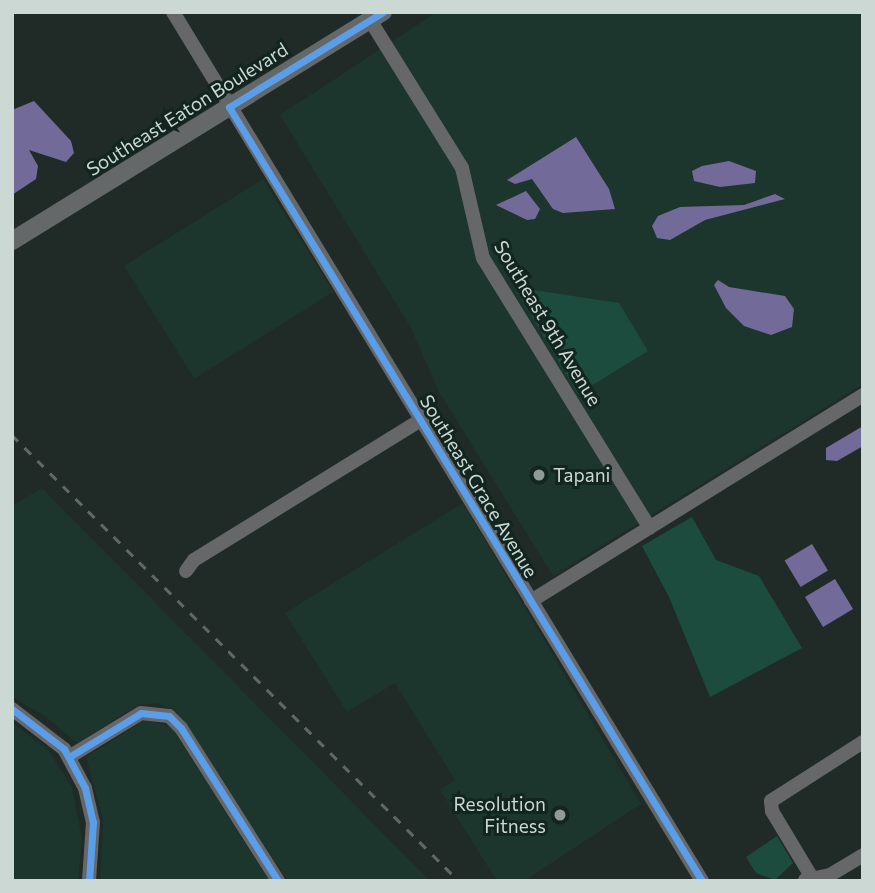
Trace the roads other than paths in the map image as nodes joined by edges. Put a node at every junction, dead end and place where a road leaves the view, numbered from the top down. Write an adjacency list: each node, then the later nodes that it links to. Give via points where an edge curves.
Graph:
1 (173, 12): 3 (street, Southeast Grace Avenue)
2 (377, 16): 3 (main road, Southeast Eaton Boulevard); 7 (street, Southeast 9th Avenue, via 462,168 483,258)
3 (229, 107): 4 (main road, Southeast Eaton Boulevard); 6 (street, Southeast Grace Avenue)
4 (12, 241)
5 (863, 395): 7 (street)
6 (421, 420): 8 (street, via 194,560); 9 (street, Southeast Grace Avenue)
7 (650, 528): 9 (street)
8 (186, 571)
9 (531, 601): 17 (street, Southeast Grace Avenue)
10 (12, 709): 12 (street, via 44,729)
11 (863, 742): 14 (street, via 771,802)
12 (69, 757): 15 (street, via 86,788 93,822); 16 (street, via 137,715 161,713 181,728)
13 (863, 855): 14 (street, via 830,875)
14 (807, 878)
15 (89, 881)
16 (278, 881)
17 (702, 881)

